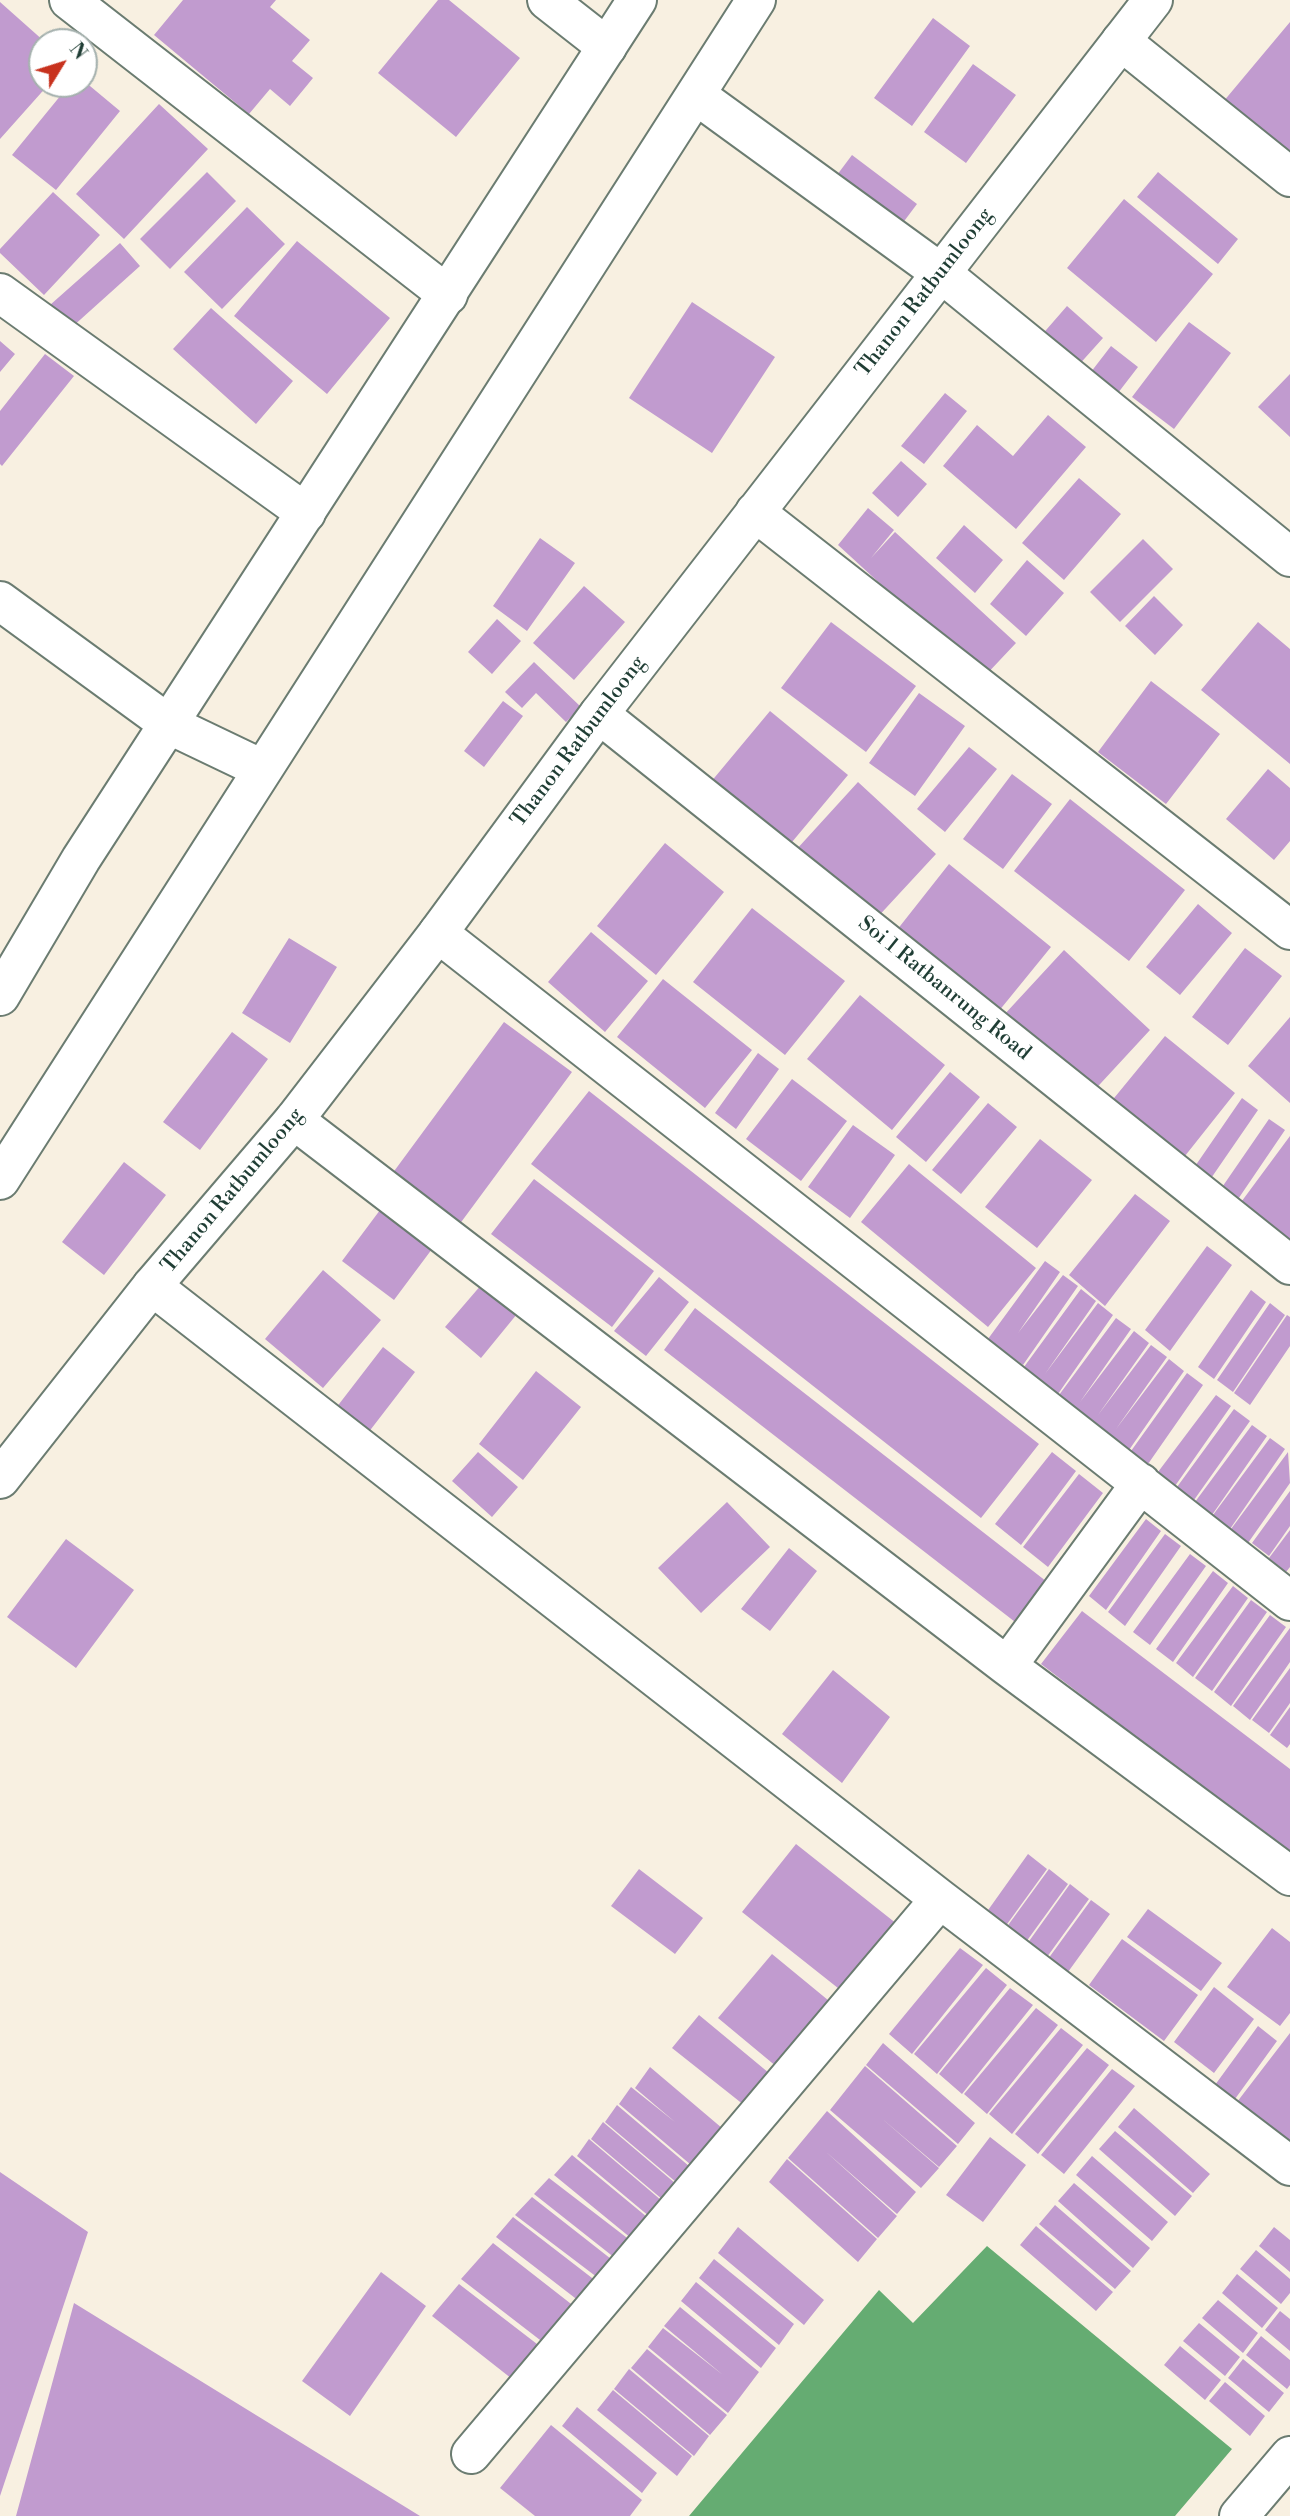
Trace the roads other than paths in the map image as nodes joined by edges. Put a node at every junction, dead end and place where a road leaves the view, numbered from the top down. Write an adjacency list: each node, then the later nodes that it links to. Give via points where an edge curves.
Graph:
1 (69, 0): 12 (street)
2 (547, 0): 7 (street)
3 (637, 0): 7 (street)
4 (756, 0): 8 (street)
5 (1153, 0): 6 (street, Thanon Ratbumloong)
6 (1121, 41): 9 (street); 10 (street, Thanon Ratbumloong)
7 (607, 47): 12 (street)
8 (696, 95): 10 (street); 19 (street)
9 (1290, 177)
10 (941, 273): 13 (street, Thanon Ratbumloong); 15 (street)
11 (0, 293): 14 (street)
12 (448, 295): 14 (street)
13 (755, 512): 17 (street, Thanon Ratbumloong); 20 (street)
14 (306, 513): 18 (street)
15 (1290, 557)
16 (0, 601): 18 (street)
17 (598, 714): 21 (street, Thanon Ratbumloong); 25 (street, Soi 1 Ratbanrung Road)
18 (170, 725): 19 (street); 22 (street, via 81,859)
19 (262, 769): 24 (street)
20 (1290, 930)
21 (438, 933): 23 (street, Thanon Ratbumloong); 28 (street)
22 (0, 996)
23 (294, 1120): 26 (street, Thanon Ratbumloong); 30 (street)
24 (0, 1180)
25 (1290, 1265)
26 (152, 1286): 27 (street, Thanon Ratbumloong); 32 (street)
27 (0, 1479)
28 (1141, 1483): 29 (street); 30 (street)
29 (1290, 1601)
30 (1007, 1666): 31 (street)
31 (1290, 1876)
32 (940, 1899): 33 (street); 34 (street)
33 (1290, 2166)
34 (471, 2454)
35 (1290, 2456): 36 (street)
36 (1239, 2516)

